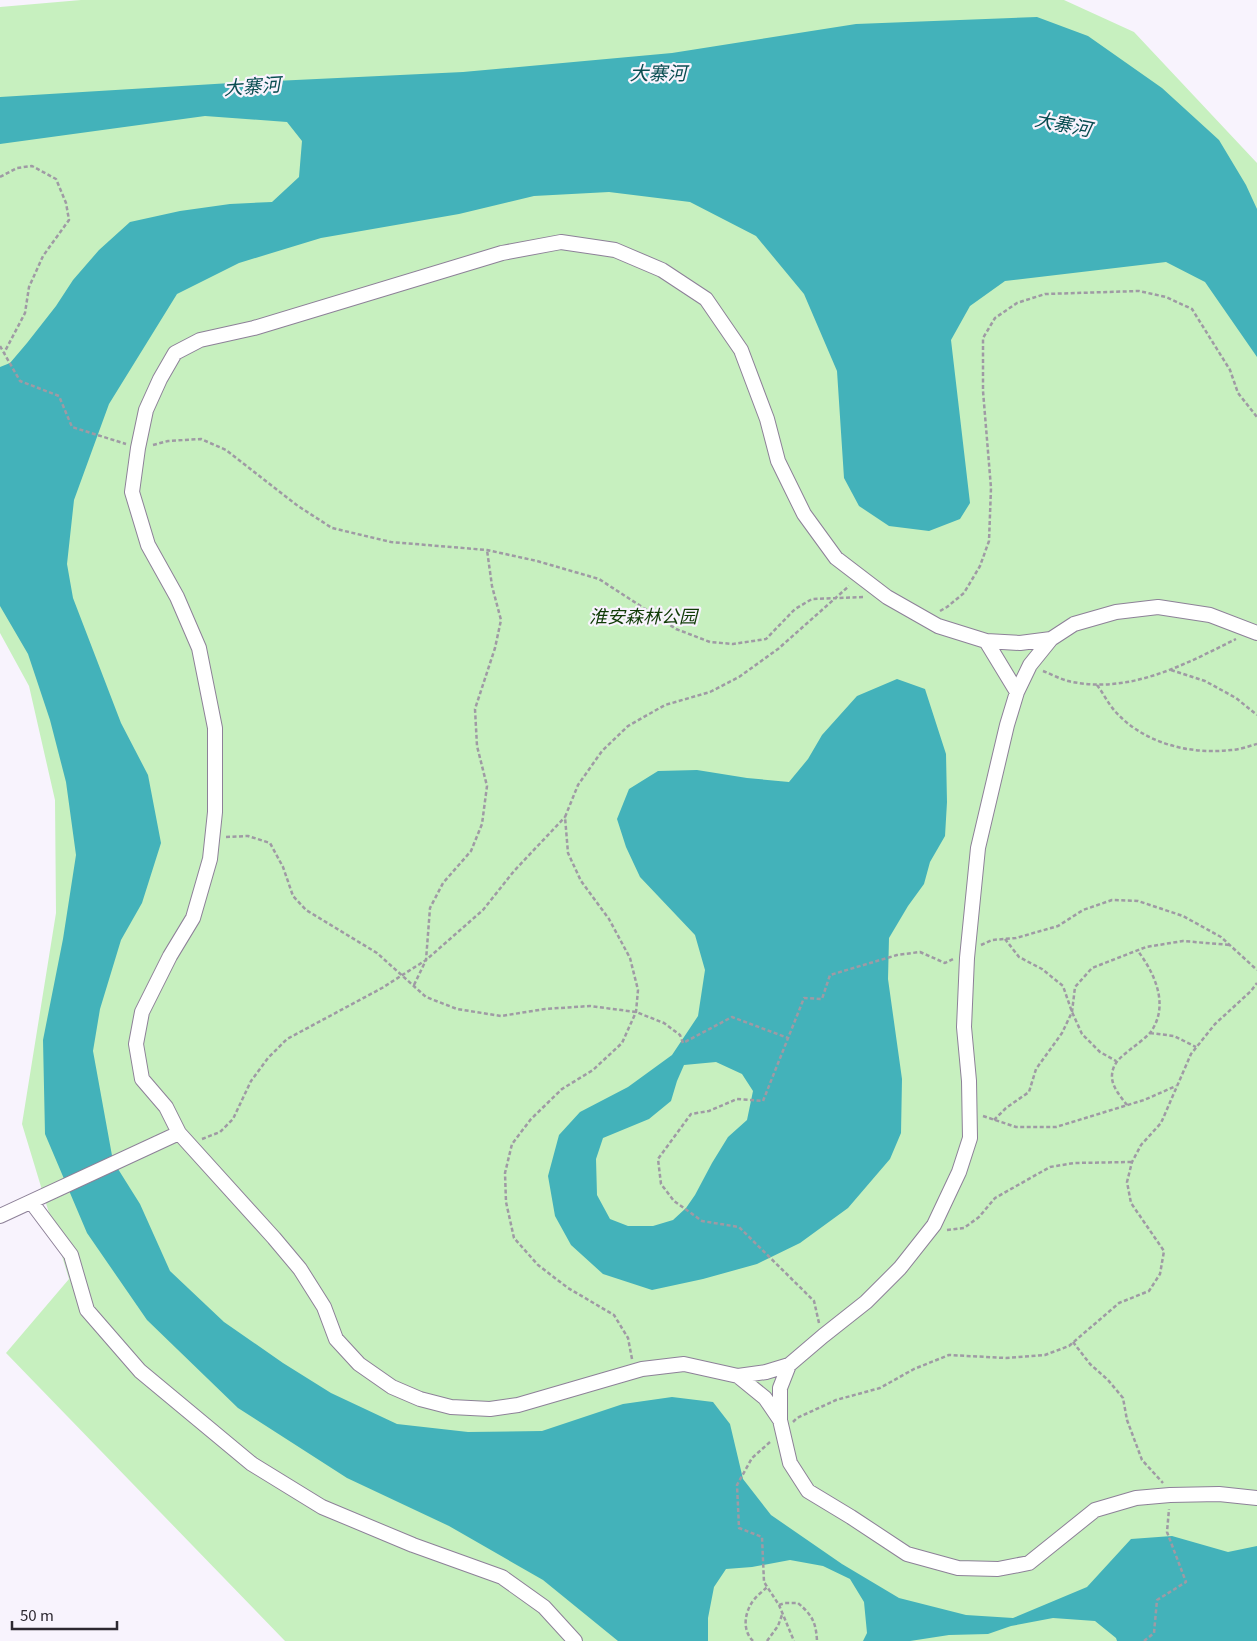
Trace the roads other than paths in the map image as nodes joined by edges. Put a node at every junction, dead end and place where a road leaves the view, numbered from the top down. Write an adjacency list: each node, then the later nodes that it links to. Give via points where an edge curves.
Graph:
1 (1254, 632): 2 (street, via 1210,615 1158,607 1116,612 1074,624)
2 (1052, 639): 3 (street, via 1020,643); 4 (street, via 1030,665)
3 (986, 641): 4 (street); 5 (street, via 938,626 887,597 836,558 804,514 778,462 767,420 741,350 706,299 662,270 615,250 561,242 502,253 254,328 200,340 175,353 146,410 132,492 148,545 177,597 199,648 215,728 215,812 210,859 192,918 142,1012 136,1044 142,1079 166,1107)
4 (1017, 692): 8 (street, via 978,848 964,1028 970,1138 934,1225 900,1268 866,1302)
5 (179, 1133): 6 (street); 9 (street, via 300,1269 324,1307 336,1339 359,1364 392,1388 451,1407 490,1409 518,1405 633,1371 684,1364)
6 (32, 1203): 7 (street); 12 (street, via 71,1255 87,1310 140,1371 252,1464 322,1507 413,1545 502,1576 544,1607)
7 (0, 1216)
8 (789, 1365): 9 (street); 10 (street, via 780,1388)
9 (738, 1376): 10 (street, via 765,1398)
10 (781, 1426): 11 (street, via 790,1463 808,1491 907,1554 958,1568 998,1569 1029,1563 1095,1510 1136,1498 1219,1494)
11 (1257, 1498)
12 (575, 1641)

